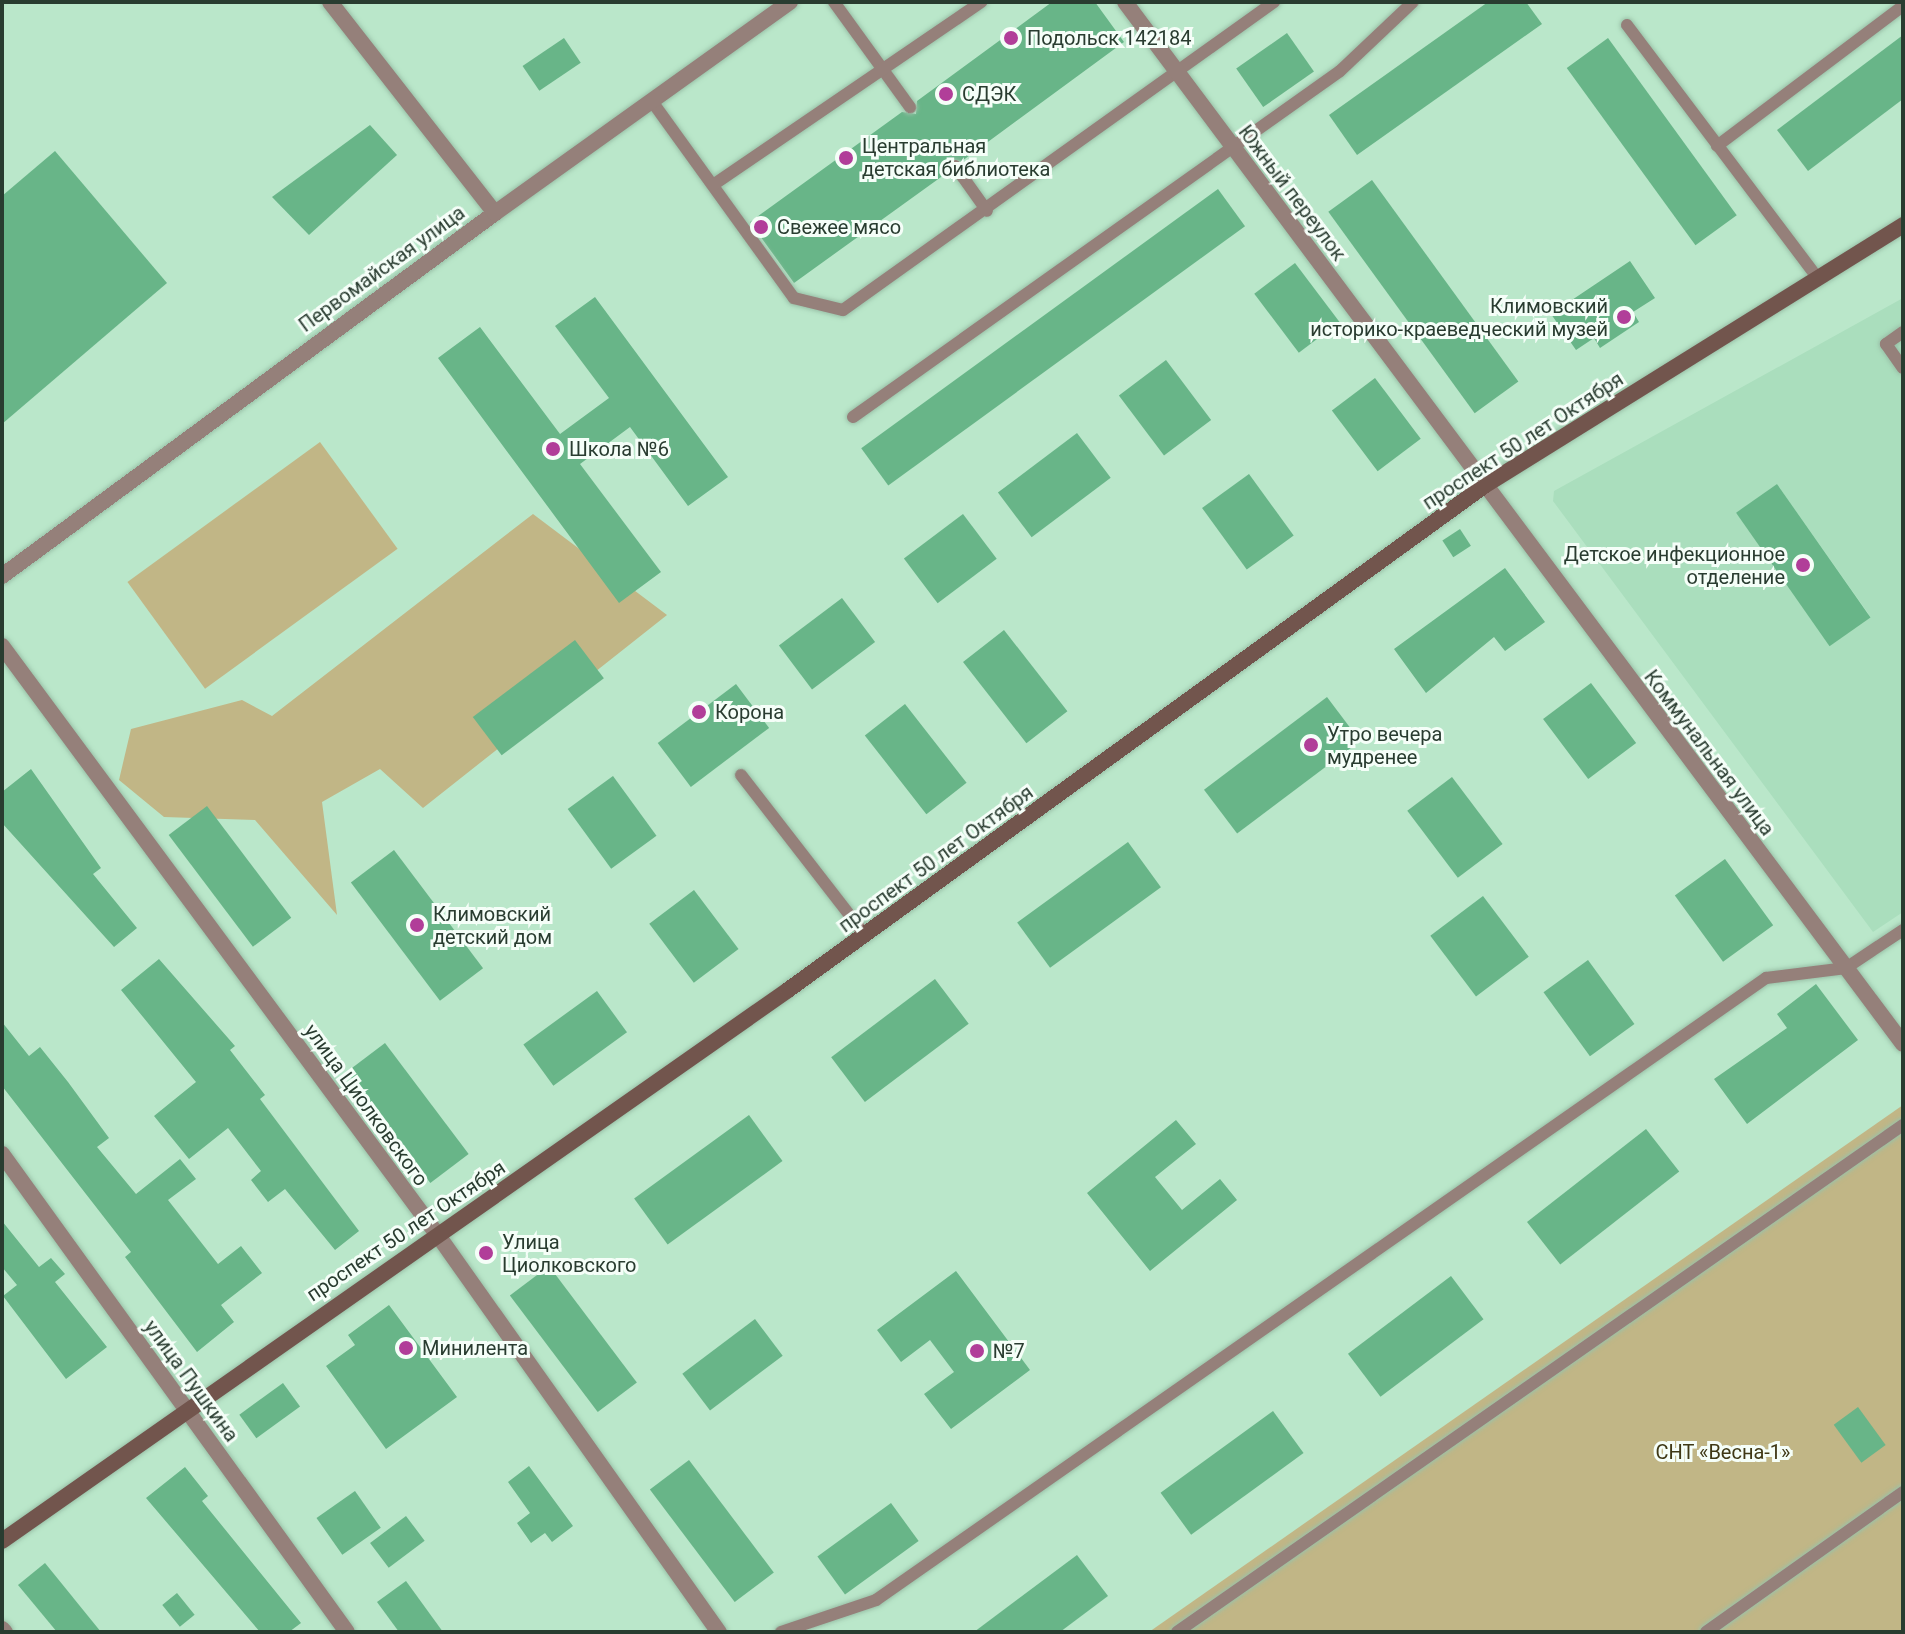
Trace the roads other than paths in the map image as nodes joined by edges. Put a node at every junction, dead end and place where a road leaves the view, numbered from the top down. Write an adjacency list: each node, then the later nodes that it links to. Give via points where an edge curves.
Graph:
1 (330, 2): 19 (street)
2 (790, 2): 12 (street, Первомайская улица)
3 (834, 2): 11 (lane)
4 (981, 2): 11 (lane)
5 (1125, 2): 10 (street, Южный переулок)
6 (1274, 2): 10 (lane)
7 (1413, 2): 15 (lane, via 1340,71)
8 (1903, 6): 14 (lane)
9 (1627, 25): 14 (lane)
10 (1175, 69): 15 (street, Южный переулок); 18 (lane)
11 (882, 70): 13 (lane); 17 (lane)
12 (651, 100): 17 (lane); 19 (street, Первомайская улица)
13 (910, 107)
14 (1717, 146): 21 (lane)
15 (1234, 149): 24 (lane); 25 (street, Южный переулок)
16 (955, 166): 18 (lane)
17 (713, 185): 18 (lane, via 794,298 843,310)
18 (987, 211)
19 (495, 213): 26 (street, Первомайская улица)
20 (1903, 225): 21 (main road, проспект 50 лет Октября)
21 (1817, 277): 25 (main road, проспект 50 лет Октября)
22 (1903, 332): 23 (lane, via 1886,344)
23 (1903, 368)
24 (853, 417)
25 (1484, 486): 30 (main road, проспект 50 лет Октября); 31 (street, Коммунальная улица)
26 (2, 576)
27 (2, 646): 35 (street, улица Циолковского)
28 (741, 775): 30 (lane)
29 (1903, 930): 31 (lane)
30 (865, 935): 35 (main road, проспект 50 лет Октября)
31 (1846, 968): 32 (street, Коммунальная улица); 41 (lane, via 1766,978 876,1600)
32 (1903, 1044)
33 (1903, 1125): 42 (lane)
34 (2, 1154): 36 (street, улица Пушкина)
35 (437, 1234): 36 (main road, проспект 50 лет Октября); 40 (street, улица Циолковского)
36 (185, 1407): 38 (main road, проспект 50 лет Октября); 39 (street, улица Пушкина)
37 (1903, 1492): 43 (lane)
38 (2, 1541)
39 (347, 1632)
40 (719, 1632)
41 (781, 1632)
42 (1177, 1632)
43 (1706, 1632)

